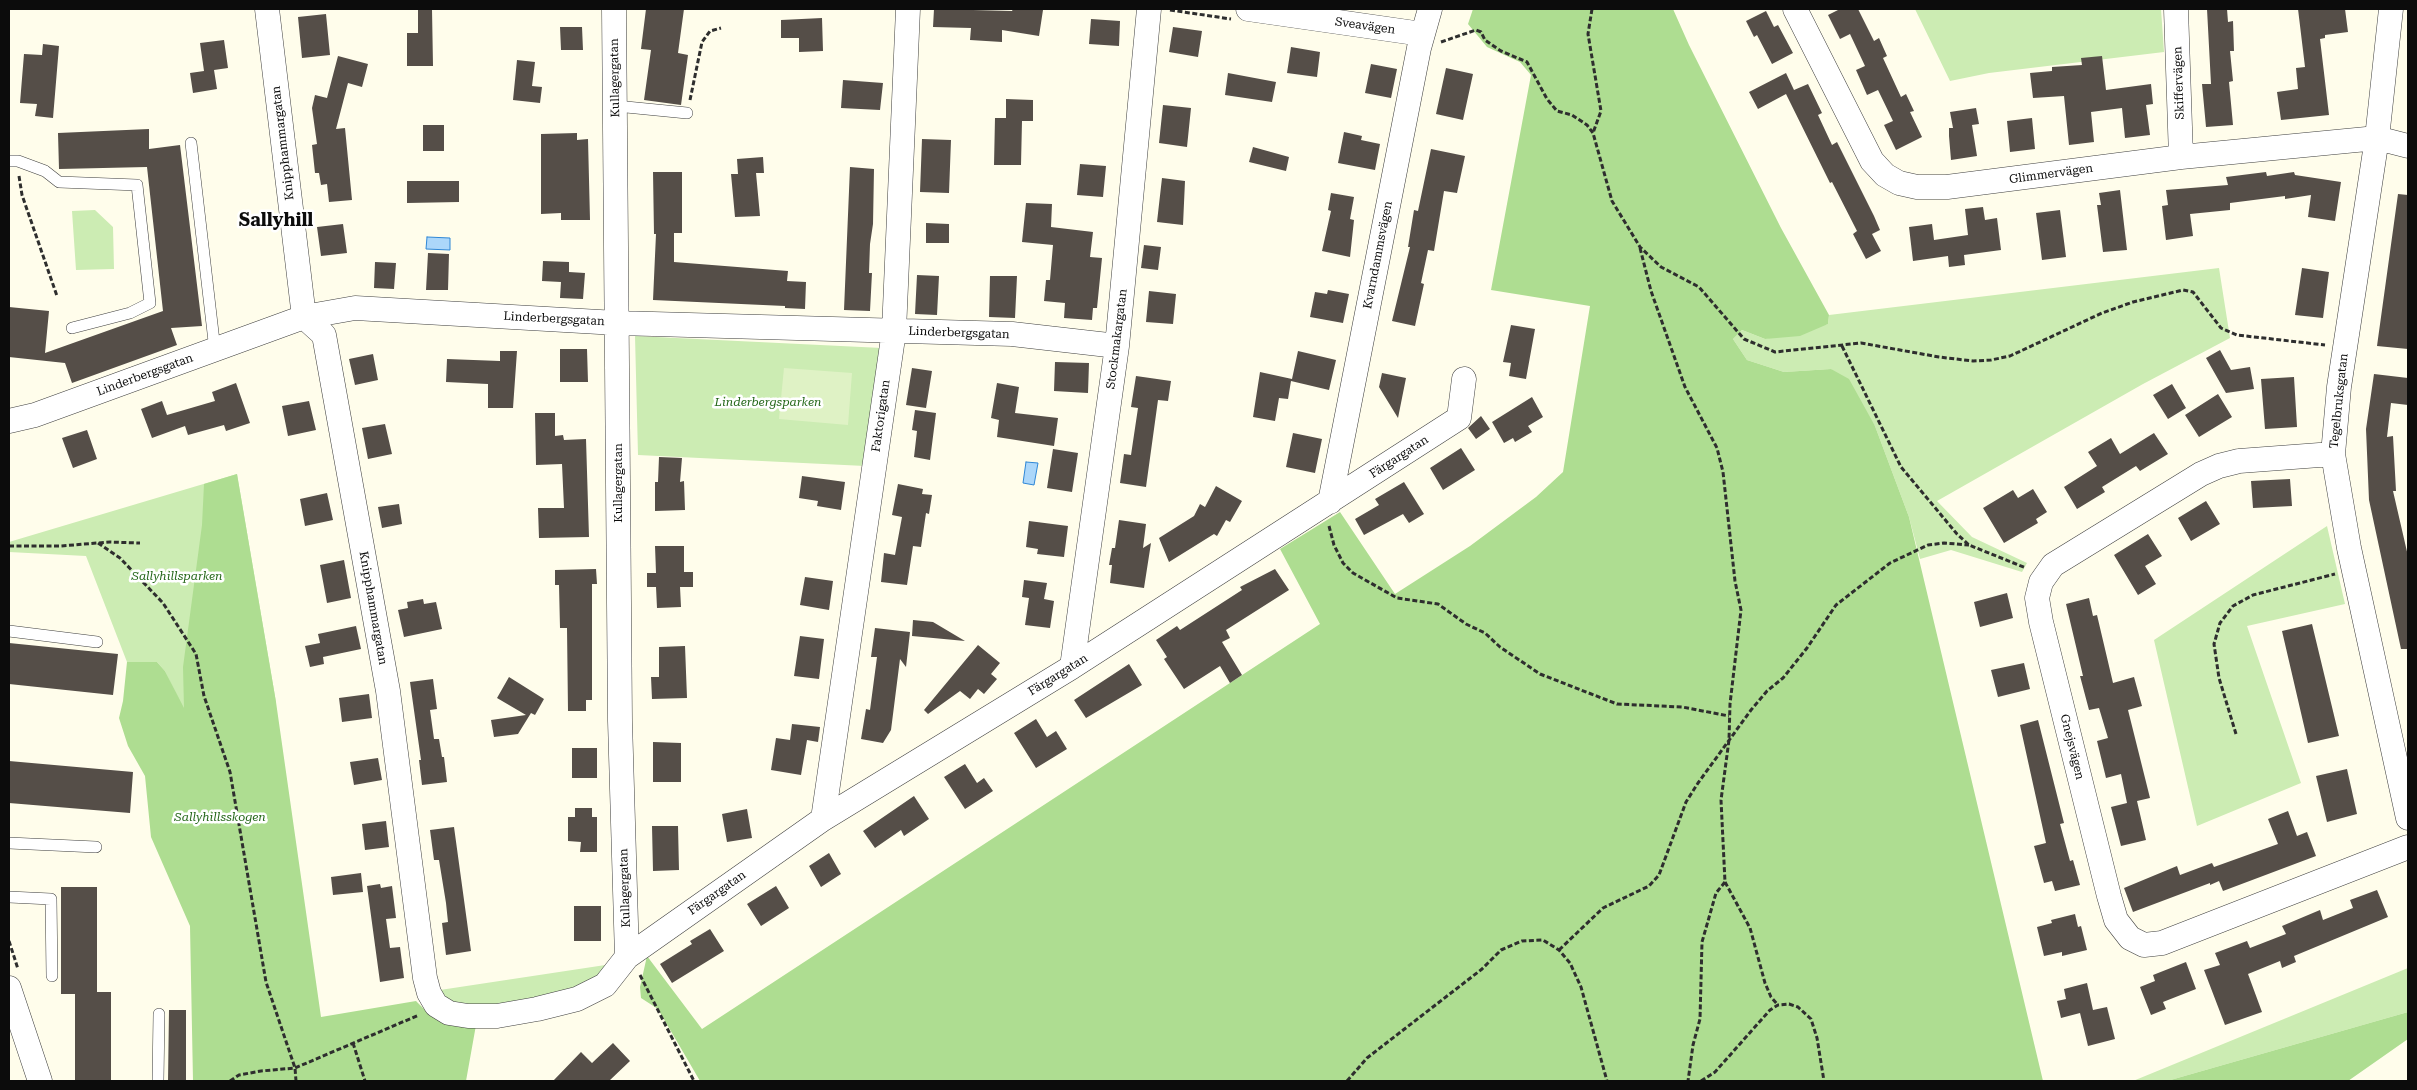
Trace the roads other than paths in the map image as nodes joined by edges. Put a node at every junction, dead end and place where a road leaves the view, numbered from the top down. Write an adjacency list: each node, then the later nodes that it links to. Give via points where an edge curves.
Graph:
1 (267, 9): 19 (street, Knipphammargatan)
2 (614, 9): 12 (street, Kullagergatan)
3 (908, 9): 22 (street, Faktorigatan)
4 (1149, 9): 23 (street, Stockmakargatan)
5 (1248, 9): 10 (street, Sveavägen)
6 (1430, 9): 11 (street, Kvarndammsvägen)
7 (1795, 9): 17 (street, Glimmervägen, via 1872,161 1885,175 1899,183 1947,187)
8 (2176, 9): 17 (street, Skiffervägen)
9 (2391, 9): 14 (street, Tegelbruksgatan)
10 (1323, 14): 11 (street, Sveavägen)
11 (1427, 39): 28 (street, Kvarndammsvägen)
12 (616, 106): 13 (lane); 20 (street, Kullagergatan)
13 (687, 113)
14 (2377, 138): 16 (street, Glimmervägen); 17 (street, Glimmervägen); 27 (street, Tegelbruksgatan, via 2339,388)
15 (191, 143): 24 (lane)
16 (2408, 146)
17 (2181, 157)
18 (13, 161): 21 (lane, via 45,171 59,182 136,185 150,303 130,313)
19 (304, 317): 20 (street, Linderbergsgatan, via 355,308); 24 (street, Linderbergsgatan); 38 (street, Knipphammargatan, via 324,335 388,691 429,993 436,1005 449,1013 468,1016 497,1016 537,1010 577,999 605,985)
20 (616, 322): 22 (street, Linderbergsgatan); 38 (street, Kullagergatan, via 620,721)
21 (72, 328)
22 (894, 331): 23 (street, Linderbergsgatan, via 1012,334); 33 (street, Faktorigatan)
23 (1117, 346): 31 (street, Stockmakargatan)
24 (214, 350): 26 (street, Linderbergsgatan, via 34,415)
25 (1464, 379): 28 (street, Färgargatan, via 1459,418)
26 (9, 421)
27 (2333, 454): 32 (street, Tegelbruksgatan, via 2347,540); 36 (street, Gnejsvägen, via 2239,461 2201,474 2053,565 2045,575 2037,598 2040,622 2108,896 2116,920 2130,938 2144,945 2162,943)
28 (1330, 502): 31 (street, Färgargatan)
29 (9, 631): 30 (lane)
30 (97, 642)
31 (1072, 667): 33 (street, Färgargatan)
32 (2408, 818)
33 (822, 819): 38 (street, Färgargatan)
34 (9, 842): 35 (lane)
35 (96, 847)
36 (2408, 847)
37 (9, 897): 39 (lane, via 51,899)
38 (628, 956)
39 (52, 976)
40 (9, 988): 42 (street)
41 (159, 1014): 43 (lane)
42 (40, 1081)
43 (158, 1081)

